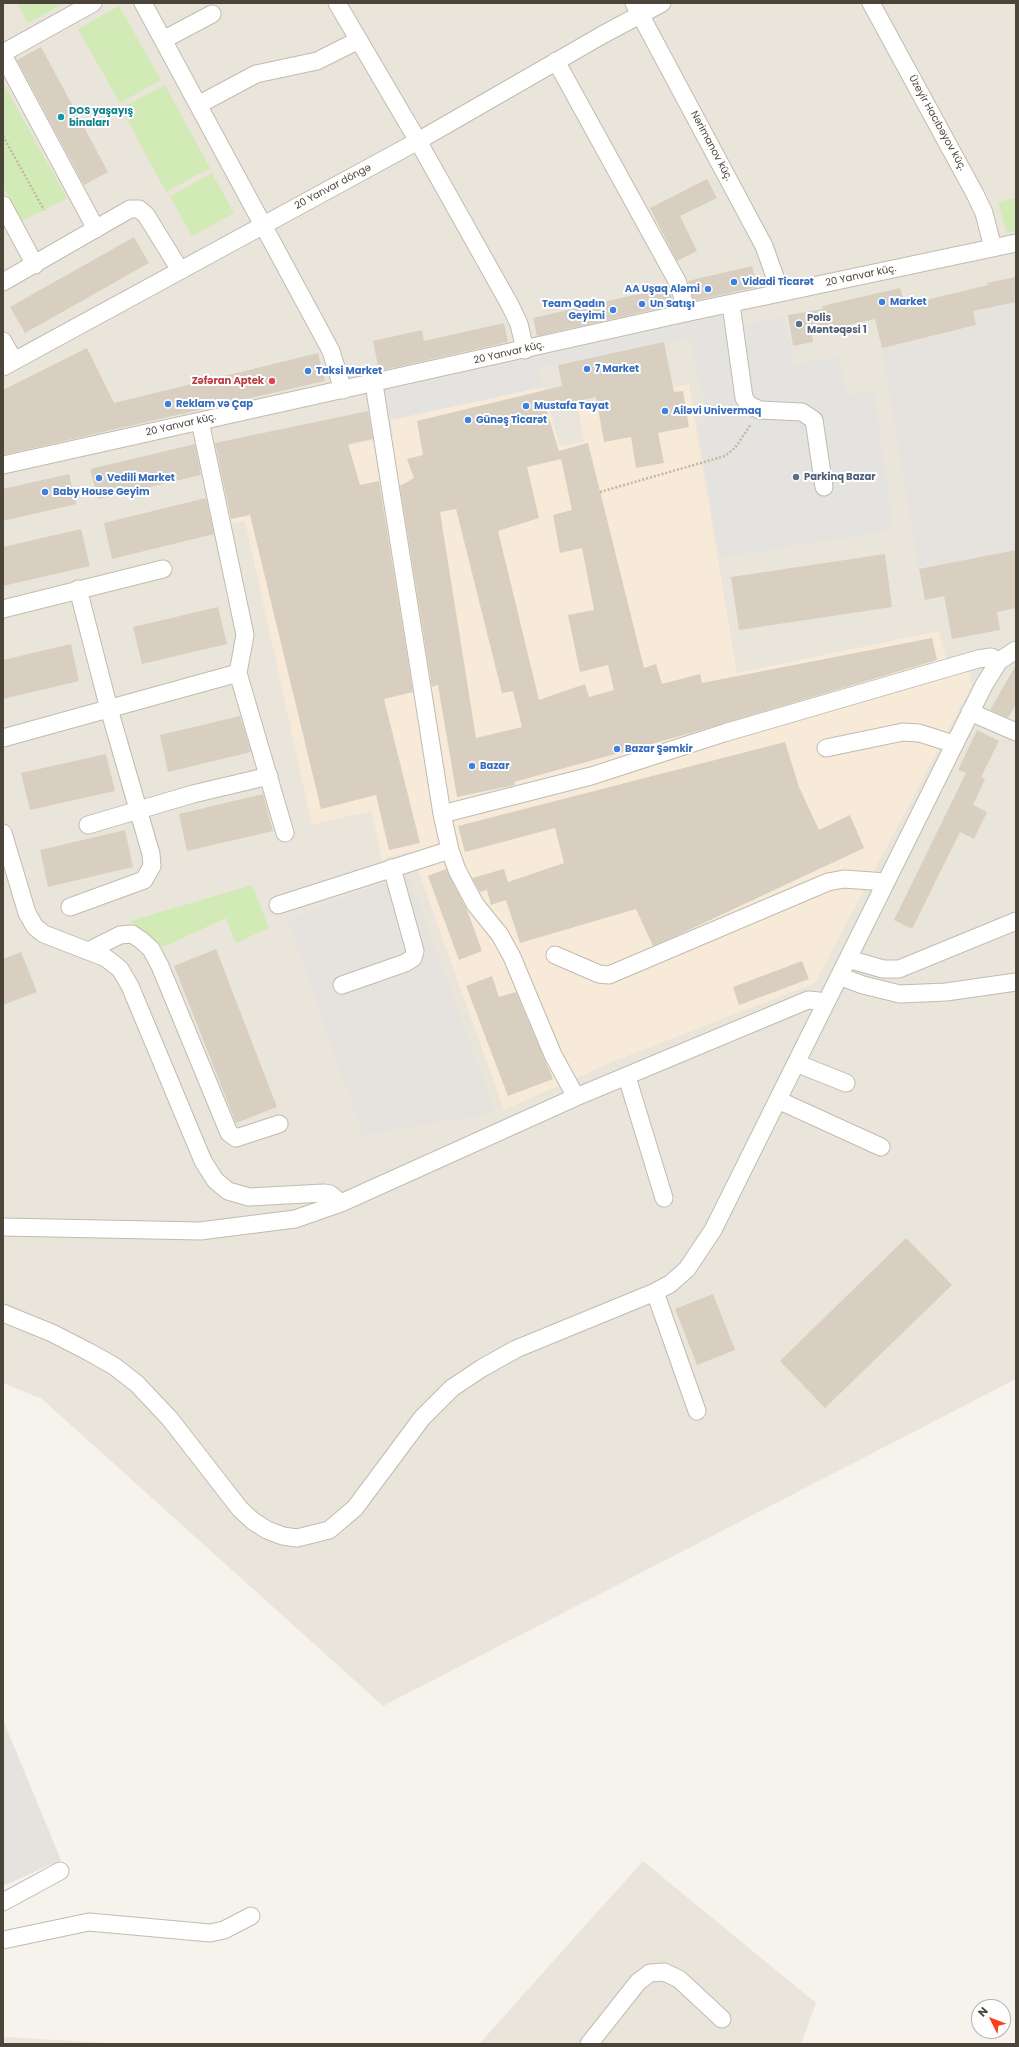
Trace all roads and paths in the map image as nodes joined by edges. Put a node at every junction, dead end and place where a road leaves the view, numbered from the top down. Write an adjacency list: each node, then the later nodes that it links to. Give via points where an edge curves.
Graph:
1 (93, 3): 10 (street)
2 (142, 3): 8 (street)
3 (337, 3): 9 (street)
4 (662, 3): 6 (street, 20 Yanvar döngə)
5 (871, 3): 20 (street, Üzeyir Hacıbəyov küç., via 975,194 984,213)
6 (637, 9): 11 (street, 20 Yanvar döngə); 24 (street, Nərimanov küç., via 764,246)
7 (212, 14): 8 (street)
8 (163, 40): 12 (street)
9 (359, 40): 12 (street, via 317,61 256,74); 14 (street)
10 (3, 54): 18 (street)
11 (556, 61): 14 (street, 20 Yanvar döngə); 26 (street, via 677,281)
12 (198, 105): 17 (street)
13 (3, 136): 16 (path)
14 (418, 141): 17 (street, 20 Yanvar döngə); 28 (street, via 510,305 519,324)
15 (3, 205): 21 (street)
16 (44, 210)
17 (263, 225): 22 (street, 20 Yanvar döngə); 31 (street, via 331,351)
18 (96, 229): 21 (street); 22 (street, via 130,209 139,209 146,215)
19 (1016, 243): 20 (street, 20 Yanvar küç.)
20 (993, 248): 24 (street, 20 Yanvar küç.)
21 (35, 264): 23 (street)
22 (180, 270): 29 (street, 20 Yanvar döngə)
23 (3, 282)
24 (778, 293): 25 (street, 20 Yanvar küç.)
25 (731, 304): 26 (street, 20 Yanvar küç.); 32 (street, via 744,398 749,405)
26 (685, 313): 28 (street, 20 Yanvar küç.)
27 (3, 341): 29 (street)
28 (525, 350): 30 (street, 20 Yanvar küç.)
29 (9, 364)
30 (374, 384): 31 (street, 20 Yanvar küç.); 51 (street)
31 (343, 390): 33 (street, 20 Yanvar küç.)
32 (760, 410): 35 (street, via 802,412 814,420); 36 (path, via 735,448 725,456)
33 (200, 421): 34 (street, 20 Yanvar küç.); 42 (street, via 245,634)
34 (3, 466)
35 (824, 487)
36 (600, 492)
37 (162, 569): 38 (street)
38 (78, 589): 39 (street); 43 (street)
39 (3, 609)
40 (1016, 650): 41 (street)
41 (999, 661): 44 (street); 51 (street, via 991,656 978,659 724,733 592,776)
42 (238, 673): 43 (street); 49 (street)
43 (109, 709): 46 (street); 50 (street)
44 (970, 712): 45 (street); 47 (street)
45 (1016, 732)
46 (3, 738)
47 (954, 744): 48 (street, via 919,733 904,732); 57 (street)
48 (826, 748)
49 (269, 776): 50 (street); 54 (street)
50 (138, 810): 52 (street); 59 (street, via 151,854 152,866 148,876 144,880)
51 (442, 814): 55 (street)
52 (88, 826)
53 (3, 833): 61 (street, via 27,913 35,927 44,934)
54 (285, 833)
55 (450, 850): 56 (street); 71 (street, via 457,870 475,904 500,935 512,958 553,1055)
56 (392, 868): 58 (street); 66 (street, via 415,951 412,958 405,963)
57 (886, 882): 62 (street, via 844,879 828,882 609,975 599,974); 63 (street)
58 (278, 906)
59 (70, 907)
60 (1016, 921): 63 (street, via 899,969 883,970)
61 (88, 951): 73 (street, via 120,935 132,934 151,949 228,1133 236,1138); 76 (street, via 106,958 120,969 130,986 202,1161 215,1180 228,1191 249,1197 324,1193 330,1194)
62 (556, 956)
63 (848, 959): 64 (street)
64 (839, 976): 65 (street, via 900,994 946,992); 68 (street)
65 (1016, 982)
66 (342, 985)
67 (819, 1000): 69 (street, via 808,1000)
68 (796, 1063): 70 (street); 72 (street)
69 (627, 1077): 71 (street); 75 (street)
70 (846, 1083)
71 (576, 1097): 76 (street)
72 (778, 1100): 74 (street); 78 (street, via 698,1256 688,1269 670,1284)
73 (279, 1124)
74 (881, 1147)
75 (664, 1198)
76 (341, 1203): 77 (street, via 295,1219 200,1231)
77 (3, 1227)
78 (655, 1292): 79 (street, via 516,1349 452,1388 422,1418 355,1508 329,1530 298,1538 267,1530 240,1509 154,1402 137,1384 114,1366 52,1333); 80 (street)
79 (3, 1313)
80 (697, 1411)
81 (60, 1871): 82 (street)
82 (3, 1902)
83 (251, 1916): 84 (street, via 224,1930 210,1933 89,1922)
84 (3, 1940)
85 (722, 2019): 86 (street, via 678,1980 664,1972 650,1973 638,1982)
86 (589, 2044)

